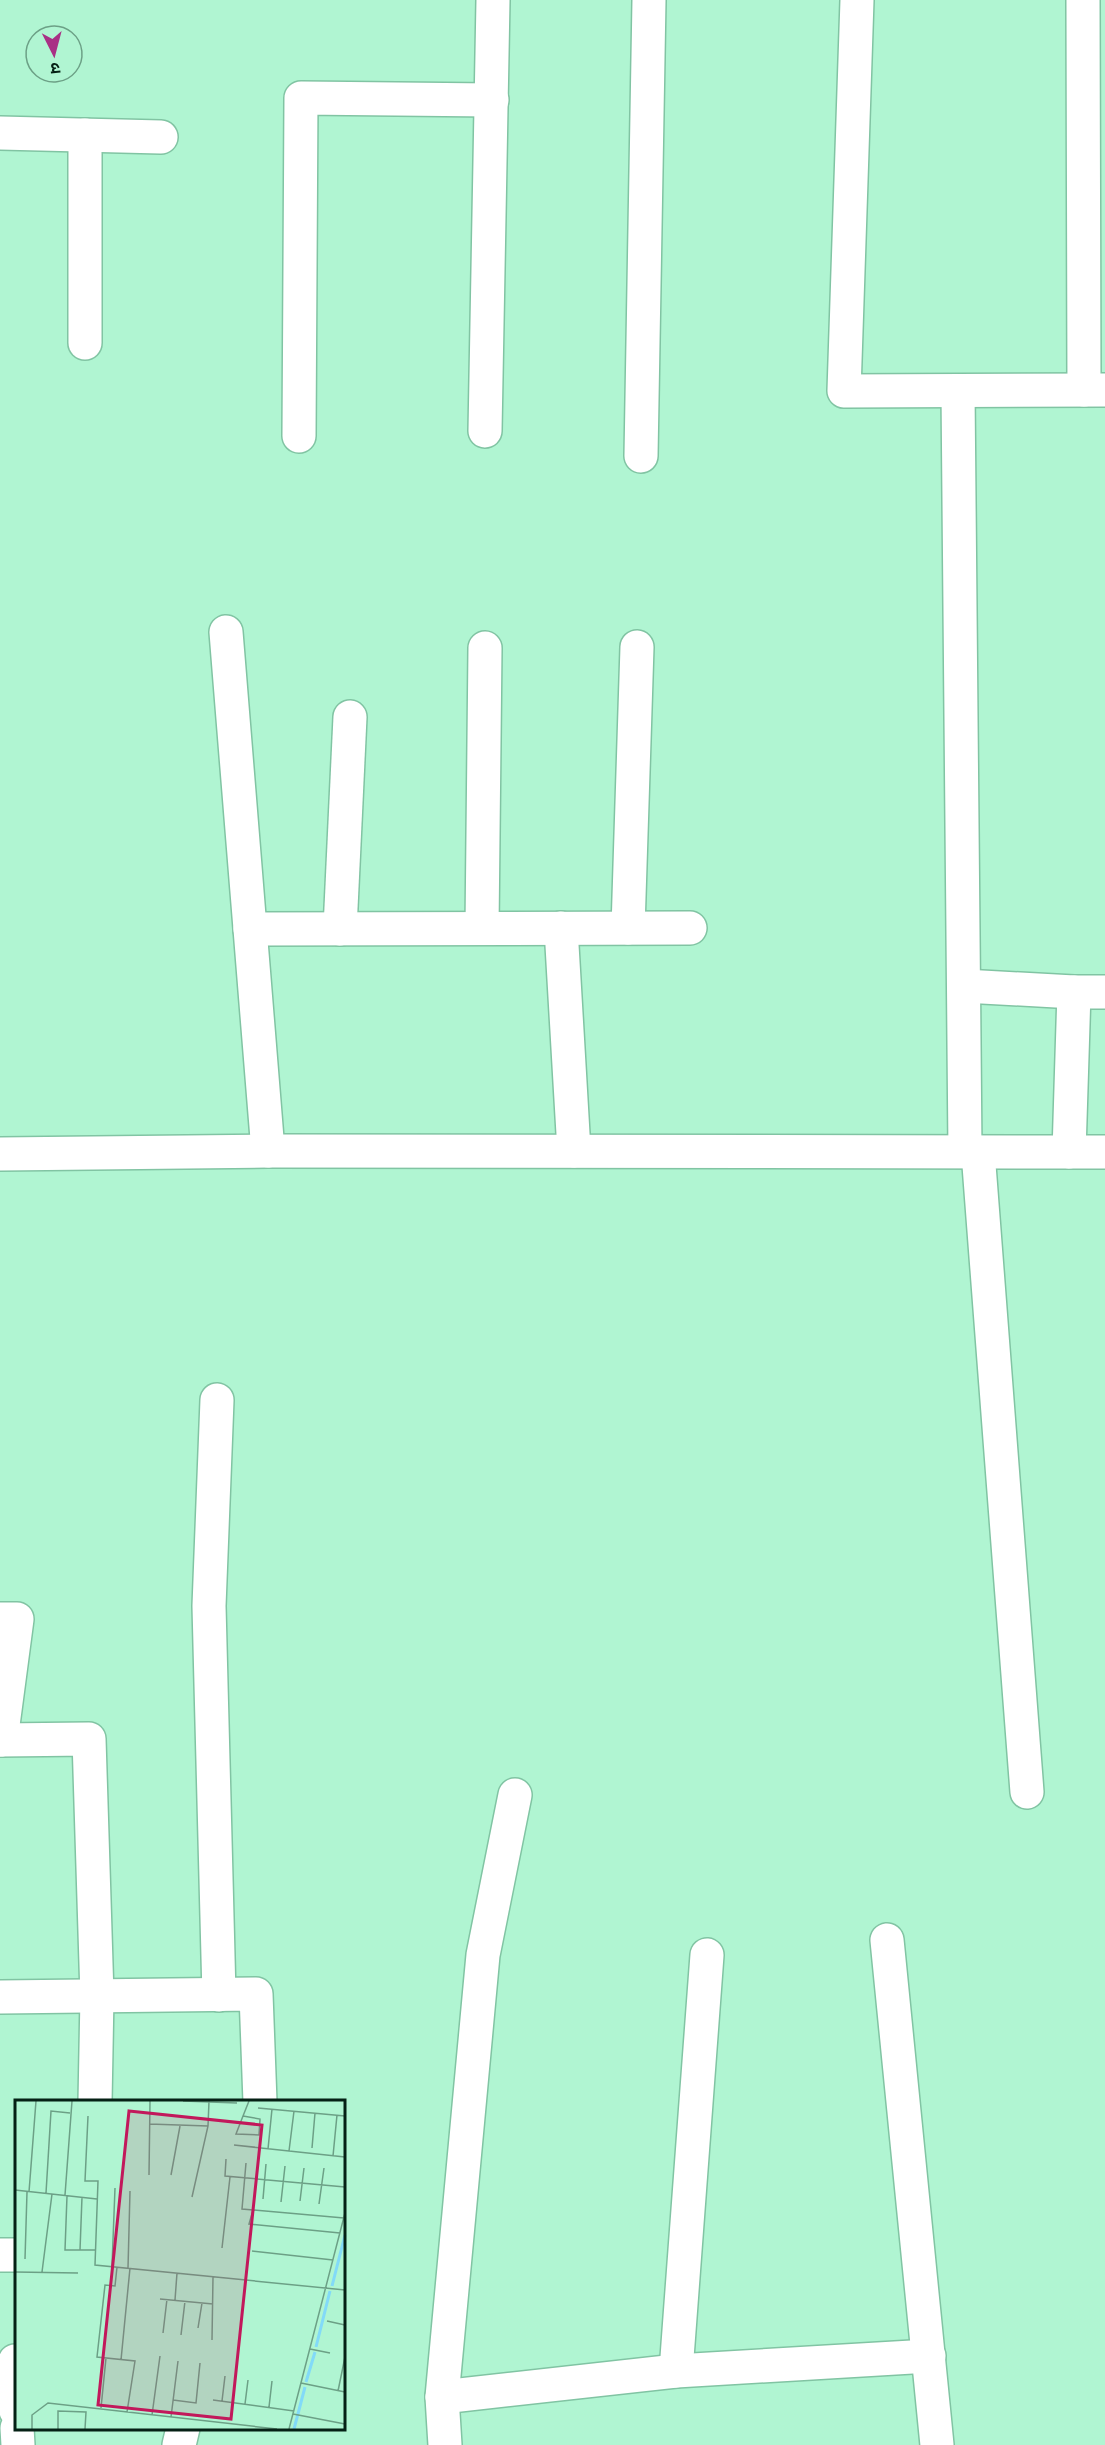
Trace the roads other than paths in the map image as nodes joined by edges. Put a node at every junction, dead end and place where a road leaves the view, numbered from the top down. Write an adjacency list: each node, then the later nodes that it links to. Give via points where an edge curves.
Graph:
1 (493, 0): 5 (street)
2 (650, 0): 14 (street)
3 (857, 0): 11 (street, via 844,391)
4 (1083, 0): 10 (street)
5 (492, 100): 12 (street); 13 (street, via 301,98)
6 (0, 133): 7 (street)
7 (85, 135): 8 (street); 9 (street)
8 (161, 137)
9 (85, 343)
10 (1095, 390): 11 (street)
11 (958, 391): 25 (street)
12 (485, 431)
13 (299, 436)
14 (641, 456)
15 (226, 632): 24 (street)
16 (636, 647): 22 (street)
17 (485, 648): 20 (street)
18 (350, 717): 19 (street)
19 (340, 928): 20 (street); 24 (street)
20 (482, 928): 21 (street)
21 (561, 928): 22 (street); 28 (street)
22 (628, 928): 23 (street)
23 (690, 928)
24 (250, 930): 27 (street)
25 (963, 986): 26 (street); 29 (street)
26 (1090, 992): 30 (street)
27 (268, 1151): 28 (street); 32 (street)
28 (574, 1151): 29 (street)
29 (972, 1152): 30 (street); 36 (street)
30 (1069, 1152): 31 (street)
31 (1105, 1152)
32 (0, 1154)
33 (217, 1400): 40 (street, via 209,1606)
34 (0, 1619): 35 (street, via 17,1619)
35 (0, 1740): 41 (street, via 89,1739)
36 (1027, 1792)
37 (515, 1795): 49 (street, via 483,1955)
38 (887, 1940): 47 (street)
39 (707, 1955): 48 (street)
40 (219, 1995): 41 (street); 44 (street, via 256,1994)
41 (97, 1996): 42 (street); 43 (street)
42 (0, 1997)
43 (95, 2100)
44 (260, 2100)
45 (0, 2255): 46 (street)
46 (15, 2256)
47 (929, 2356): 48 (street); 55 (street)
48 (676, 2371): 49 (street)
49 (442, 2397): 54 (street)
50 (17, 2430): 52 (street)
51 (183, 2430): 53 (street)
52 (18, 2445)
53 (179, 2445)
54 (445, 2445)
55 (937, 2445)

